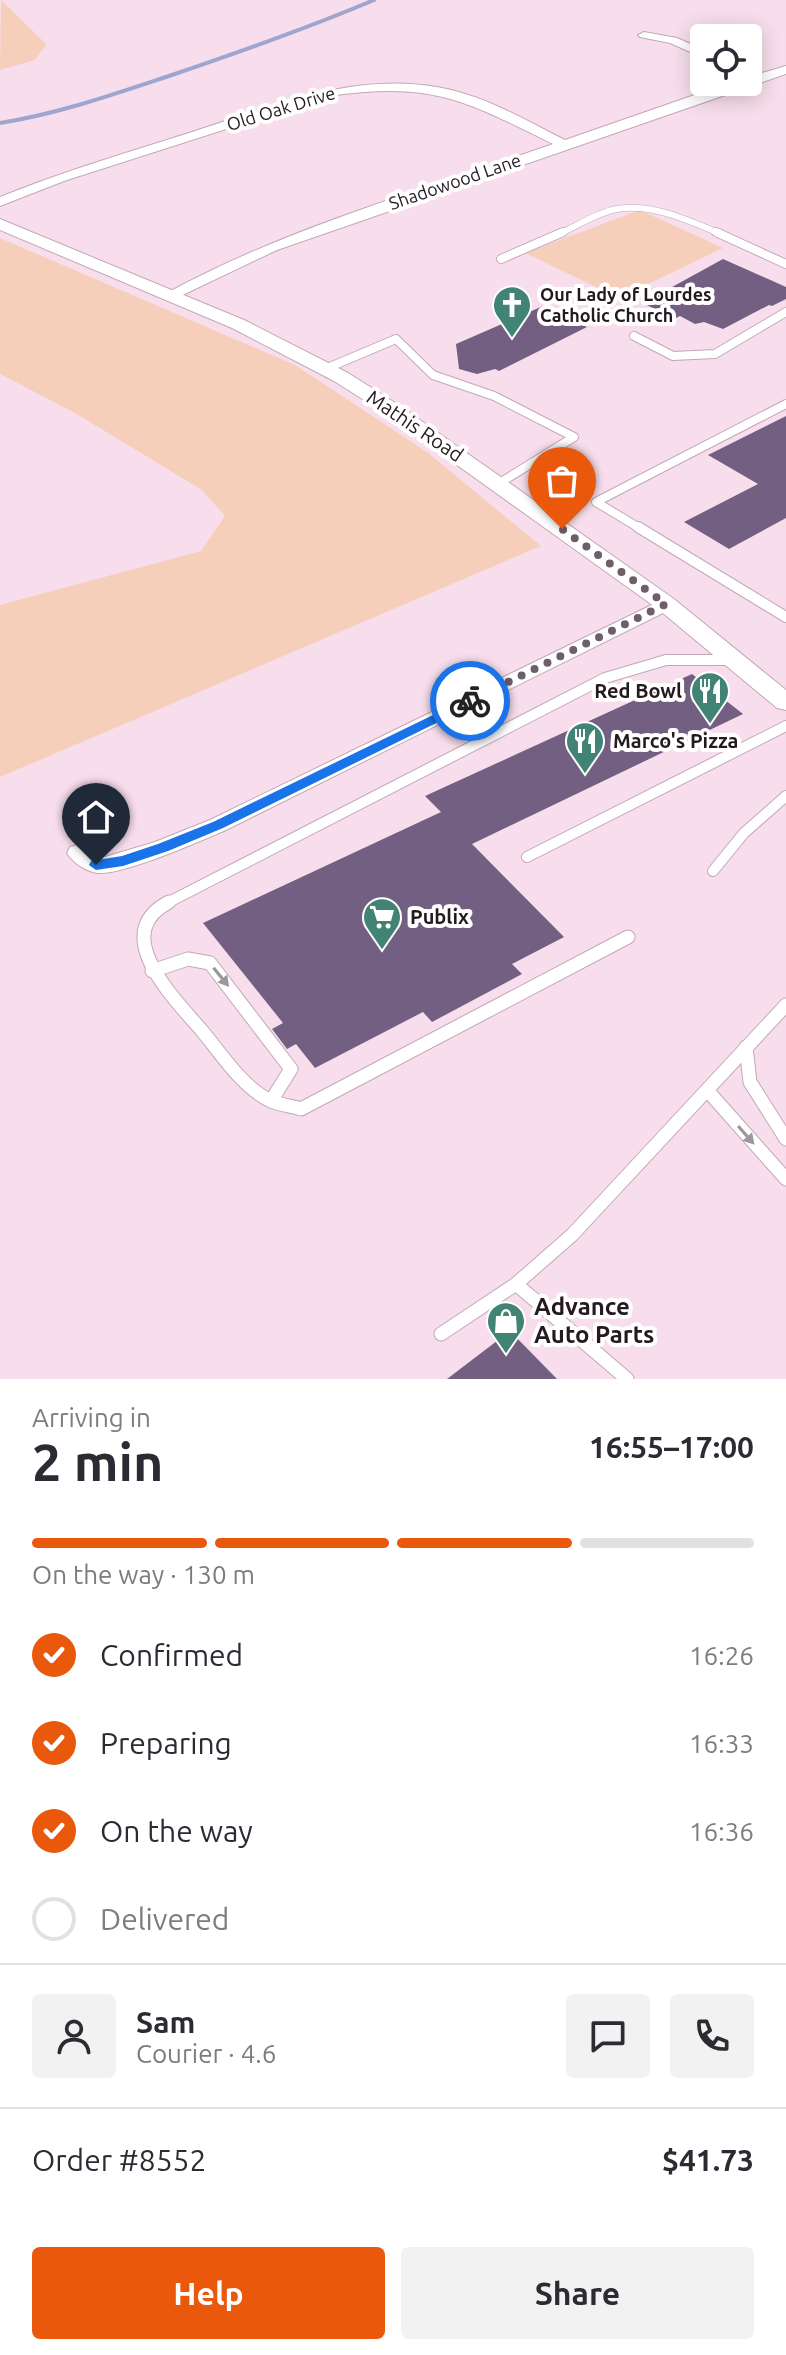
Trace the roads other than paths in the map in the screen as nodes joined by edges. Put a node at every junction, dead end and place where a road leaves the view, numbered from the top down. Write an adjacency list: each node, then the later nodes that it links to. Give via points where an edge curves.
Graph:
1 (644, 35): 2 (street)
2 (690, 48)
3 (786, 70): 4 (street, Shadowood Lane)
4 (762, 76)
5 (700, 96): 6 (street, Shadowood Lane)
6 (562, 144): 7 (street, Old Oak Drive, via 449,93 354,89 327,93); 11 (street, Shadowood Lane, via 272,247)
7 (0, 202)
8 (0, 224): 11 (street, Mathis Road)
9 (501, 259): 10 (lane, via 616,209 631,208 666,212)
10 (786, 264)
11 (172, 296): 14 (street, Mathis Road)
12 (786, 312): 13 (lane, via 715,354 673,356)
13 (634, 336)
14 (325, 369): 16 (street, Mathis Road); 16 (lane, via 396,339 433,375 494,396 574,437)
15 (786, 404): 18 (lane, via 596,502)
16 (498, 484): 17 (street, Mathis Road)
17 (666, 604): 19 (street, Mathis Road); 23 (street, via 218,825 105,865)
18 (786, 617)
19 (735, 660): 20 (street, Mathis Road); 27 (lane, via 670,658 605,678 158,908 145,927)
20 (786, 702)
21 (786, 726): 24 (lane)
22 (786, 796): 25 (lane, via 744,833)
23 (78, 853)
24 (527, 857)
25 (713, 871)
26 (628, 937): 31 (lane, via 301,1109)
27 (152, 971): 31 (lane, via 245,1082); 31 (lane, one-way to 31, via 188,959 210,963 291,1069)
28 (786, 1005): 29 (lane)
29 (746, 1047): 30 (lane); 32 (lane, via 750,1082)
30 (707, 1090): 33 (lane, one-way to 33); 34 (lane, via 572,1235)
31 (271, 1101)
32 (786, 1139)
33 (786, 1179)
34 (516, 1284): 35 (lane); 36 (lane)
35 (441, 1334)
36 (627, 1379)

